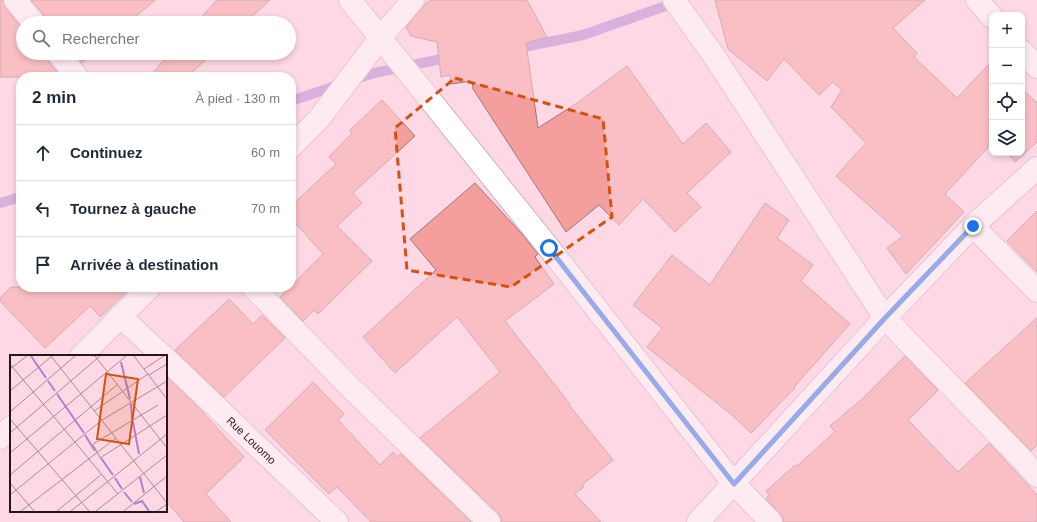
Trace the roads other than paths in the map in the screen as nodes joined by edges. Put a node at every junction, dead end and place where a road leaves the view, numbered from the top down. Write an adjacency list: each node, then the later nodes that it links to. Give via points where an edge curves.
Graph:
1 (15, 0): 7 (street)
2 (350, 0): 8 (street)
3 (413, 0): 8 (street)
4 (674, 0): 20 (street, via 712,53)
5 (977, 0): 6 (street)
6 (989, 14)
7 (28, 16)
8 (380, 36): 13 (street, via 318,120); 27 (street)
9 (1025, 54): 11 (street)
10 (64, 60): 12 (street)
11 (1037, 67)
12 (73, 72)
13 (296, 142)
14 (1037, 168): 15 (street)
15 (973, 226): 18 (street); 20 (street)
16 (145, 292): 19 (street)
17 (258, 292): 29 (street, via 348,385)
18 (1037, 292)
19 (120, 316): 21 (street); 22 (street)
20 (885, 318): 26 (street); 27 (street)
21 (82, 355)
22 (162, 355)
23 (167, 360): 28 (street, Rue Louomo)
24 (10, 428): 25 (street)
25 (0, 438)
26 (1037, 476)
27 (734, 484): 30 (street); 31 (street)
28 (337, 522)
29 (489, 522)
30 (698, 522)
31 (771, 522)

